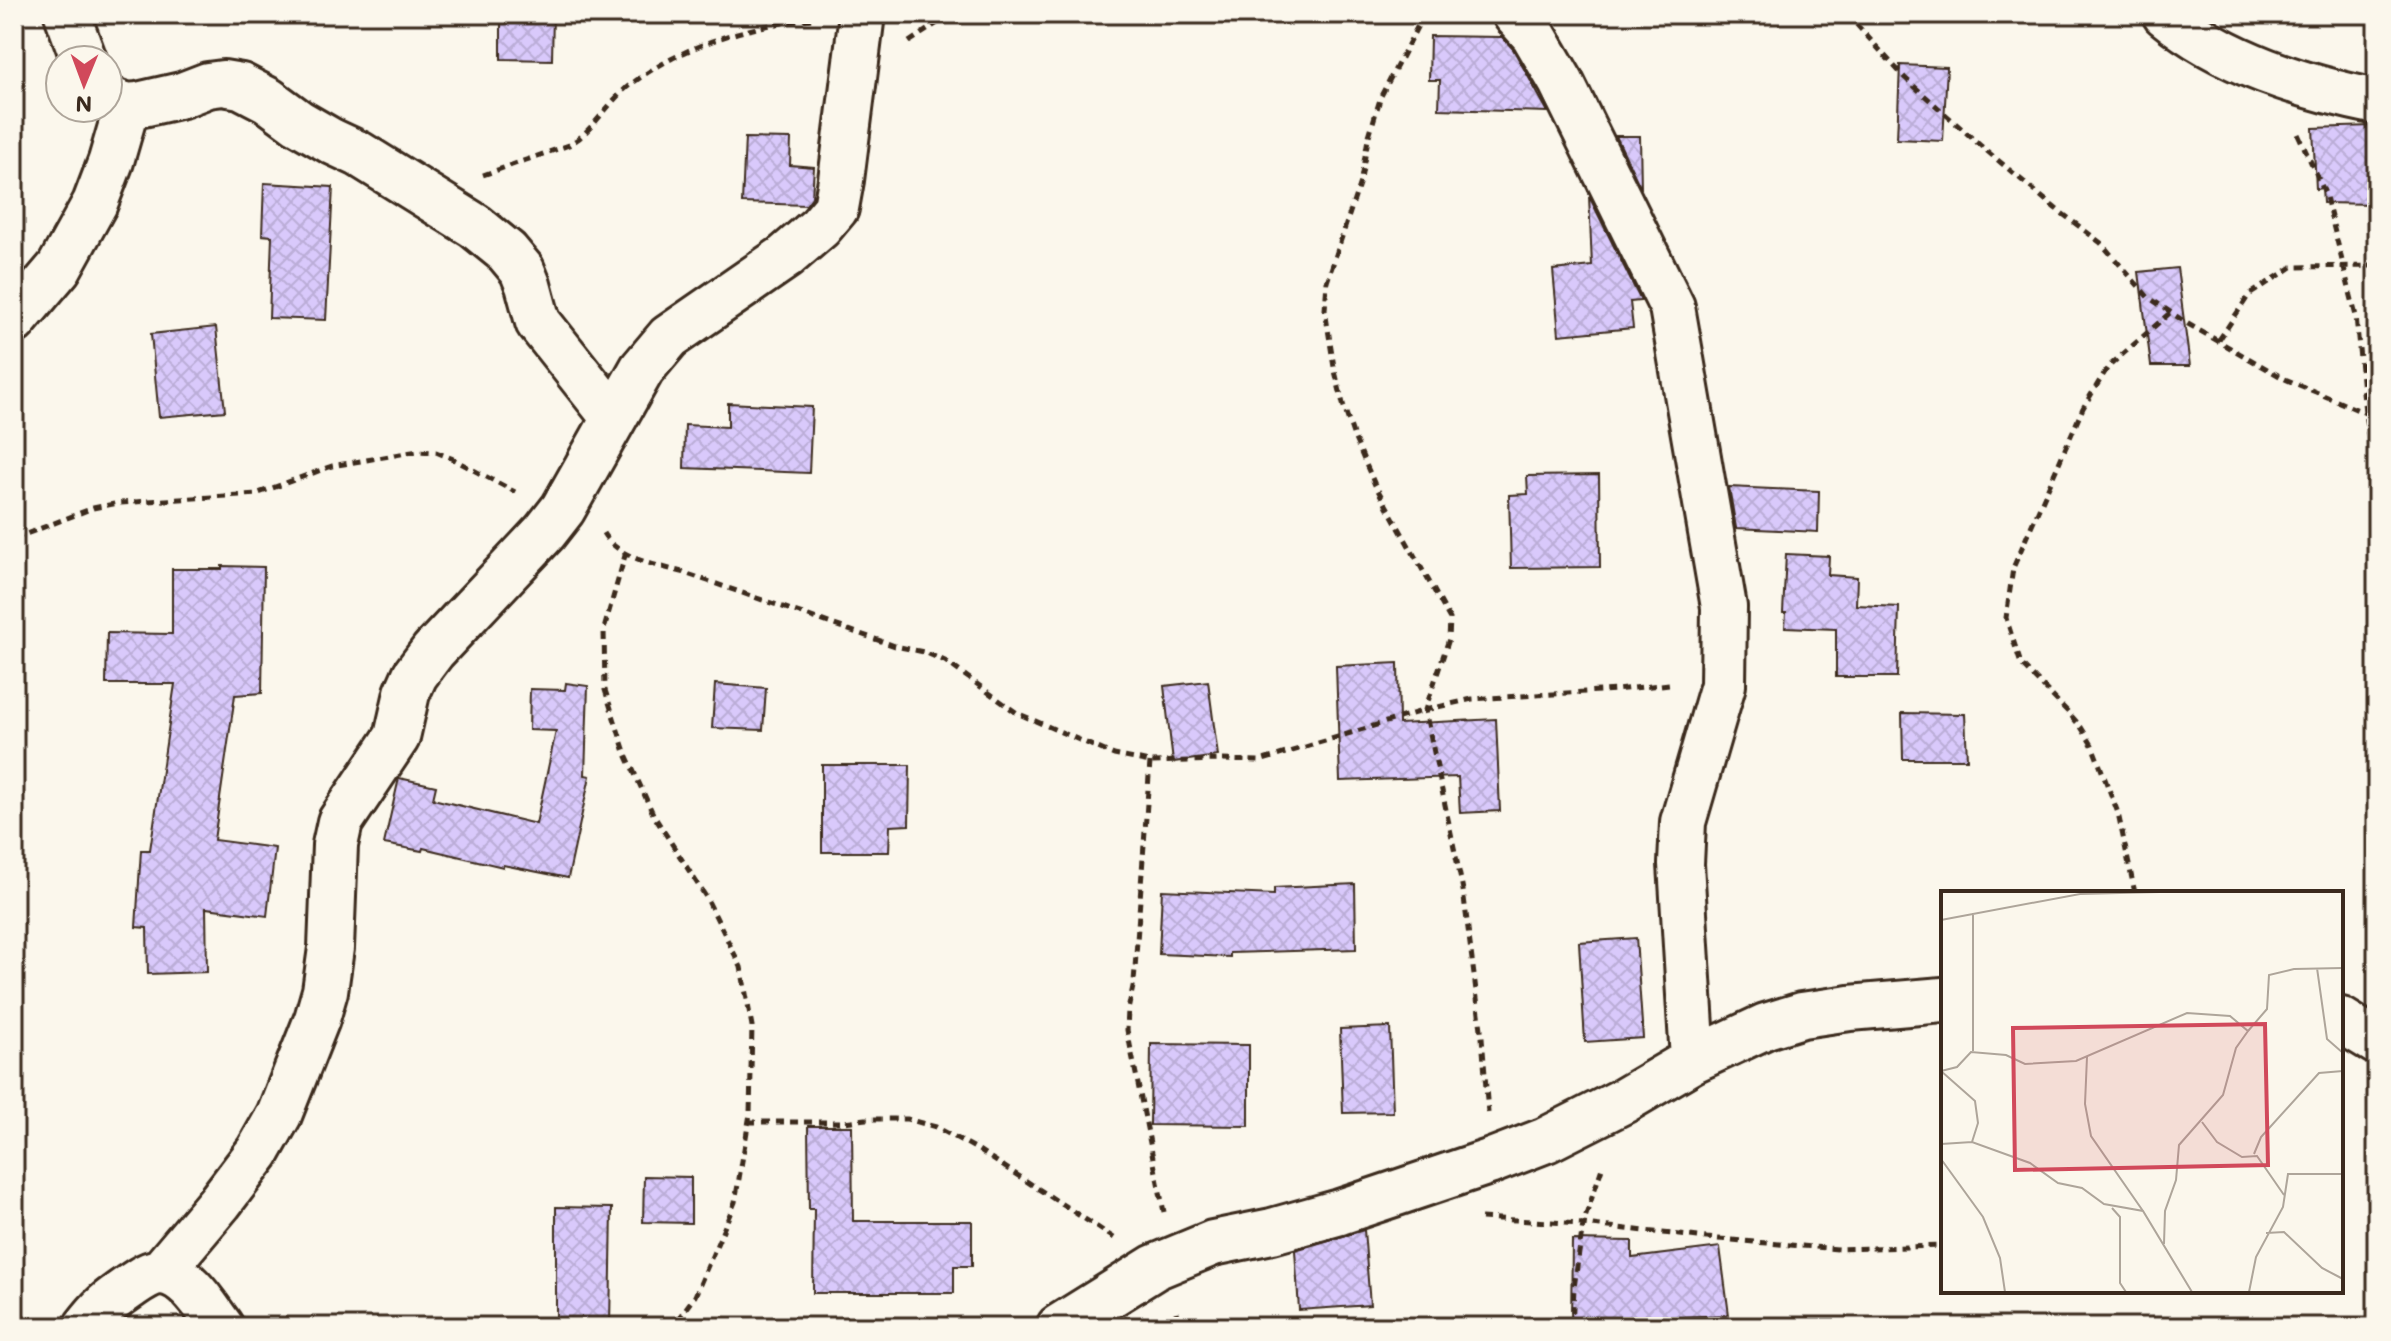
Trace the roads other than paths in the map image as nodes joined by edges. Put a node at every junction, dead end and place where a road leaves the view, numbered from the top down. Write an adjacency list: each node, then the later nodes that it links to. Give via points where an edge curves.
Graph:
1 (67, 14): 5 (street)
2 (862, 14): 10 (street, via 836,208 785,257 669,337 642,369)
3 (1515, 14): 14 (street, via 1561,82 1672,307 1724,607 1723,685 1683,822)
4 (2165, 14): 7 (street, via 2187,32 2282,78)
5 (78, 44)
6 (124, 102): 10 (street, via 153,103 208,85 241,86 475,226 522,270 538,322)
7 (2377, 102)
8 (115, 124): 9 (street, via 111,161 95,203 59,268)
9 (14, 321)
10 (614, 418): 15 (street, via 545,532 415,675 397,737 340,822 325,991 279,1115 230,1190)
11 (1941, 1000): 14 (street, via 1802,1015)
12 (2343, 1021): 13 (street)
13 (2377, 1042)
14 (1693, 1060): 18 (street, via 1546,1140 1489,1162 1340,1212 1213,1243 1164,1264)
15 (161, 1272): 16 (street, via 101,1306); 17 (street, via 187,1284)
16 (86, 1327)
17 (221, 1327)
18 (1059, 1327)

